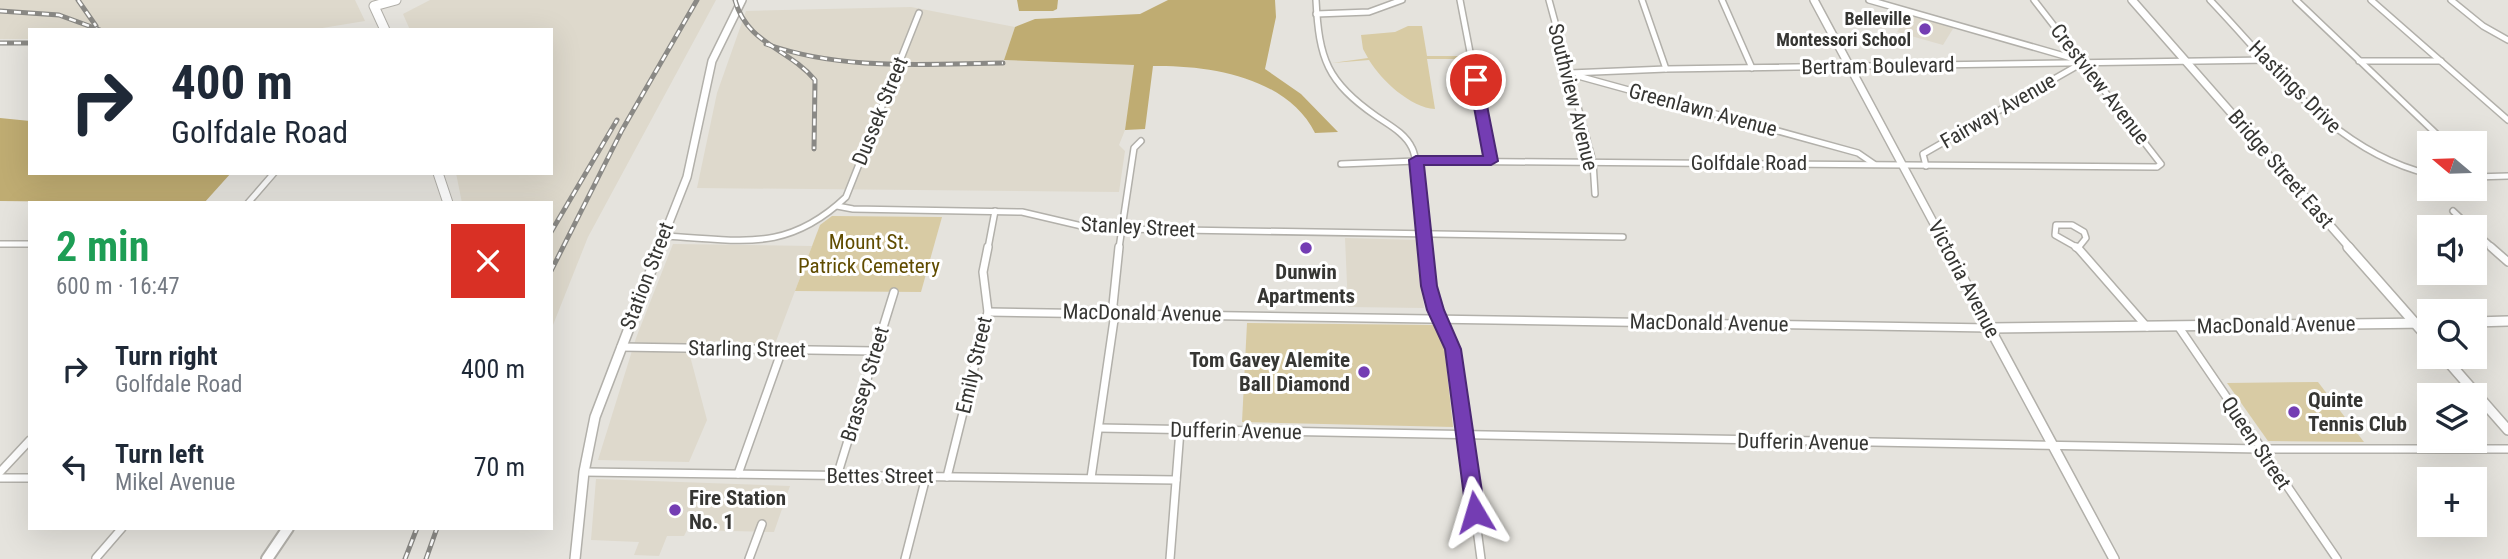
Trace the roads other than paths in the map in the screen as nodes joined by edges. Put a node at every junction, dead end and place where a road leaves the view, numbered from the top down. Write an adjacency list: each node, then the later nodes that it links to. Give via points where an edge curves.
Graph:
1 (396, 0): 17 (main road)
2 (743, 0): 56 (street, Station Street, via 712,61 687,177)
3 (1316, 0): 19 (street)
4 (1402, 0): 19 (street, via 1362,13)
5 (1460, 0): 35 (street)
6 (1549, 0): 30 (street, Southview Avenue)
7 (1642, 0): 29 (street)
8 (1722, 0): 28 (street)
9 (1814, 0): 27 (street, Victoria Avenue)
10 (1868, 0): 26 (street)
11 (2034, 0): 26 (street, Crestview Avenue)
12 (2133, 0): 22 (street, Bridge Street East)
13 (2210, 0): 23 (street, Hastings Drive)
14 (2296, 0): 24 (street)
15 (2371, 0): 25 (street)
16 (2451, 0): 21 (street)
17 (373, 3): 20 (main road)
18 (919, 13): 50 (street, Dussek Street, via 846,197)
19 (1316, 14): 34 (street, via 1319,52 1328,72 1350,98 1405,137)
20 (384, 28)
21 (2508, 40)
22 (2186, 60): 23 (street, Bertram Boulevard); 26 (street, Bertram Boulevard); 69 (street, Bridge Street East)
23 (2268, 60): 42 (street, Hastings Drive, via 2346,139 2392,164)
24 (2359, 61): 25 (street); 32 (street)
25 (2441, 61): 31 (street)
26 (2084, 62): 27 (street, Bertram Boulevard); 40 (street, Fairway Avenue, via 1923,154); 41 (street, Crestview Avenue, via 2161,164)
27 (1848, 67): 28 (street, Bertram Boulevard); 39 (street, Victoria Avenue)
28 (1752, 68): 29 (street, Bertram Boulevard)
29 (1666, 69): 30 (street, Bertram Boulevard)
30 (1570, 73): 36 (street, Southview Avenue); 38 (street, Greenlawn Avenue, via 1858,153)
31 (2508, 120)
32 (2433, 131)
33 (1141, 141): 54 (street, via 1134,148)
34 (1416, 160): 35 (street, Golfdale Road); 37 (street, Golfdale Road); 55 (street)
35 (1491, 161): 36 (street, Golfdale Road)
36 (1593, 162): 38 (street, Golfdale Road); 47 (street, Southview Avenue)
37 (1341, 163)
38 (1874, 164): 39 (street, Golfdale Road)
39 (1902, 166): 40 (street, Golfdale Road); 73 (street, Victoria Avenue)
40 (1926, 166): 41 (street, Golfdale Road)
41 (2157, 167)
42 (2417, 171)
43 (272, 175): 48 (street)
44 (439, 175): 49 (main road)
45 (2487, 177): 46 (street)
46 (2507, 177)
47 (1595, 194)
48 (250, 201)
49 (447, 201)
50 (837, 206): 51 (street, Stanley Street); 56 (street, via 796,232 777,238)
51 (995, 211): 54 (street, Stanley Street); 64 (street, Emily Street, via 983,272)
52 (2454, 211): 53 (street)
53 (2458, 215)
54 (1121, 229): 55 (street, Stanley Street); 65 (street)
55 (1424, 234): 57 (street, Stanley Street); 66 (street, via 1429,286)
56 (662, 236): 74 (street, Station Street)
57 (1623, 237)
58 (2487, 242): 62 (street)
59 (0, 244): 60 (street)
60 (28, 244)
61 (2078, 248): 61 (street, via 2084,232 2072,225 2056,225 2055,235); 72 (street)
62 (2508, 262)
63 (894, 292): 76 (street, Brassey Street)
64 (988, 312): 65 (street, MacDonald Avenue); 91 (street, Emily Street)
65 (1115, 313): 66 (street, MacDonald Avenue); 78 (street)
66 (1439, 318): 73 (street, MacDonald Avenue); 81 (street, via 1453,349)
67 (2508, 321): 68 (street)
68 (2487, 322)
69 (2415, 323): 70 (street, Bridge Street East); 71 (street, MacDonald Avenue)
70 (2417, 325)
71 (2178, 326): 72 (street, MacDonald Avenue); 85 (street, Queen Street)
72 (2147, 327): 73 (street, MacDonald Avenue)
73 (1990, 328): 83 (street, Victoria Avenue)
74 (620, 347): 75 (street, Starling Street); 86 (street, Station Street, via 596,417)
75 (782, 350): 76 (street, Starling Street); 87 (street)
76 (874, 351): 89 (street, Brassey Street)
77 (2455, 369): 79 (street)
78 (1099, 428): 80 (street, Dufferin Avenue); 93 (street)
79 (2508, 429)
80 (1180, 430): 81 (street, Dufferin Avenue); 94 (street)
81 (1465, 436): 83 (street, Dufferin Avenue); 104 (street)
82 (28, 442): 88 (street)
83 (2053, 446): 85 (street, Dufferin Avenue); 105 (street, Victoria Avenue)
84 (2508, 449): 85 (street, Dufferin Avenue)
85 (2260, 450): 106 (street, Queen Street)
86 (584, 472): 87 (street, Bettes Street); 100 (street, Station Street)
87 (738, 474): 89 (street, Bettes Street)
88 (0, 475): 92 (street)
89 (837, 476): 90 (street, Bettes Street)
90 (926, 477): 91 (street, Bettes Street); 102 (street)
91 (947, 477): 93 (street, Bettes Street)
92 (28, 478)
93 (1091, 478): 94 (street, Bettes Street)
94 (1176, 480): 103 (street)
95 (761, 524): 101 (street)
96 (119, 530): 98 (street)
97 (287, 530): 99 (main road)
98 (96, 558)
99 (267, 559)
100 (575, 559)
101 (749, 559)
102 (905, 559)
103 (1170, 559)
104 (1481, 559)
105 (2114, 559)
106 (2337, 559)

